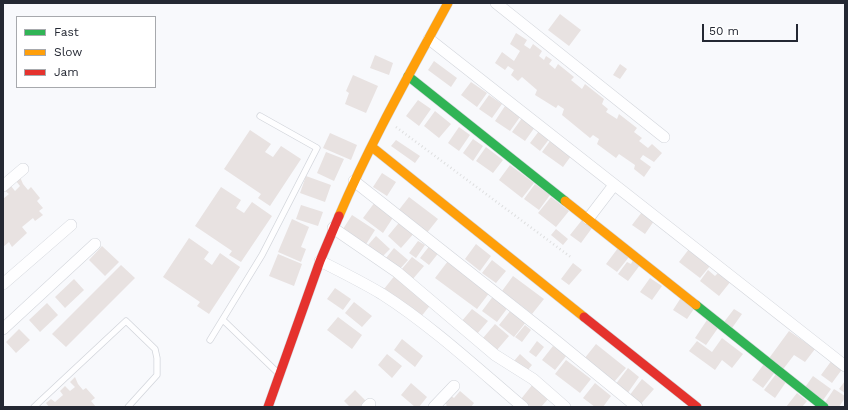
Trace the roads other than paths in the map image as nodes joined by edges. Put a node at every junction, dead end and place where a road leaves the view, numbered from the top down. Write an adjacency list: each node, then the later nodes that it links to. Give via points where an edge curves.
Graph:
1 (448, 3): 3 (street)
2 (496, 3): 6 (street)
3 (429, 40): 4 (street); 10 (street)
4 (408, 76): 7 (street); 12 (street)
5 (260, 116): 18 (lane, via 317,148 262,255)
6 (664, 137)
7 (372, 147): 9 (street); 31 (street)
8 (23, 169): 11 (street)
9 (354, 181): 14 (street); 30 (street)
10 (614, 185): 12 (street); 21 (street)
11 (3, 186)
12 (588, 219): 32 (street)
13 (71, 225): 17 (street)
14 (333, 228): 16 (street); 29 (street, via 397,272 496,355 533,379)
15 (95, 244): 19 (street)
16 (320, 260): 22 (street); 28 (street, via 382,294 451,346)
17 (3, 284)
18 (223, 320): 20 (lane); 22 (lane)
19 (3, 329)
20 (210, 340)
21 (845, 366)
22 (280, 375): 24 (street)
23 (454, 386): 27 (street)
24 (268, 406)
25 (34, 407): 26 (lane, via 126,321 155,349 157,358 157,375)
26 (128, 407)
27 (434, 407)
28 (523, 407)
29 (566, 407)
30 (637, 407)
31 (697, 407)
32 (824, 407)

